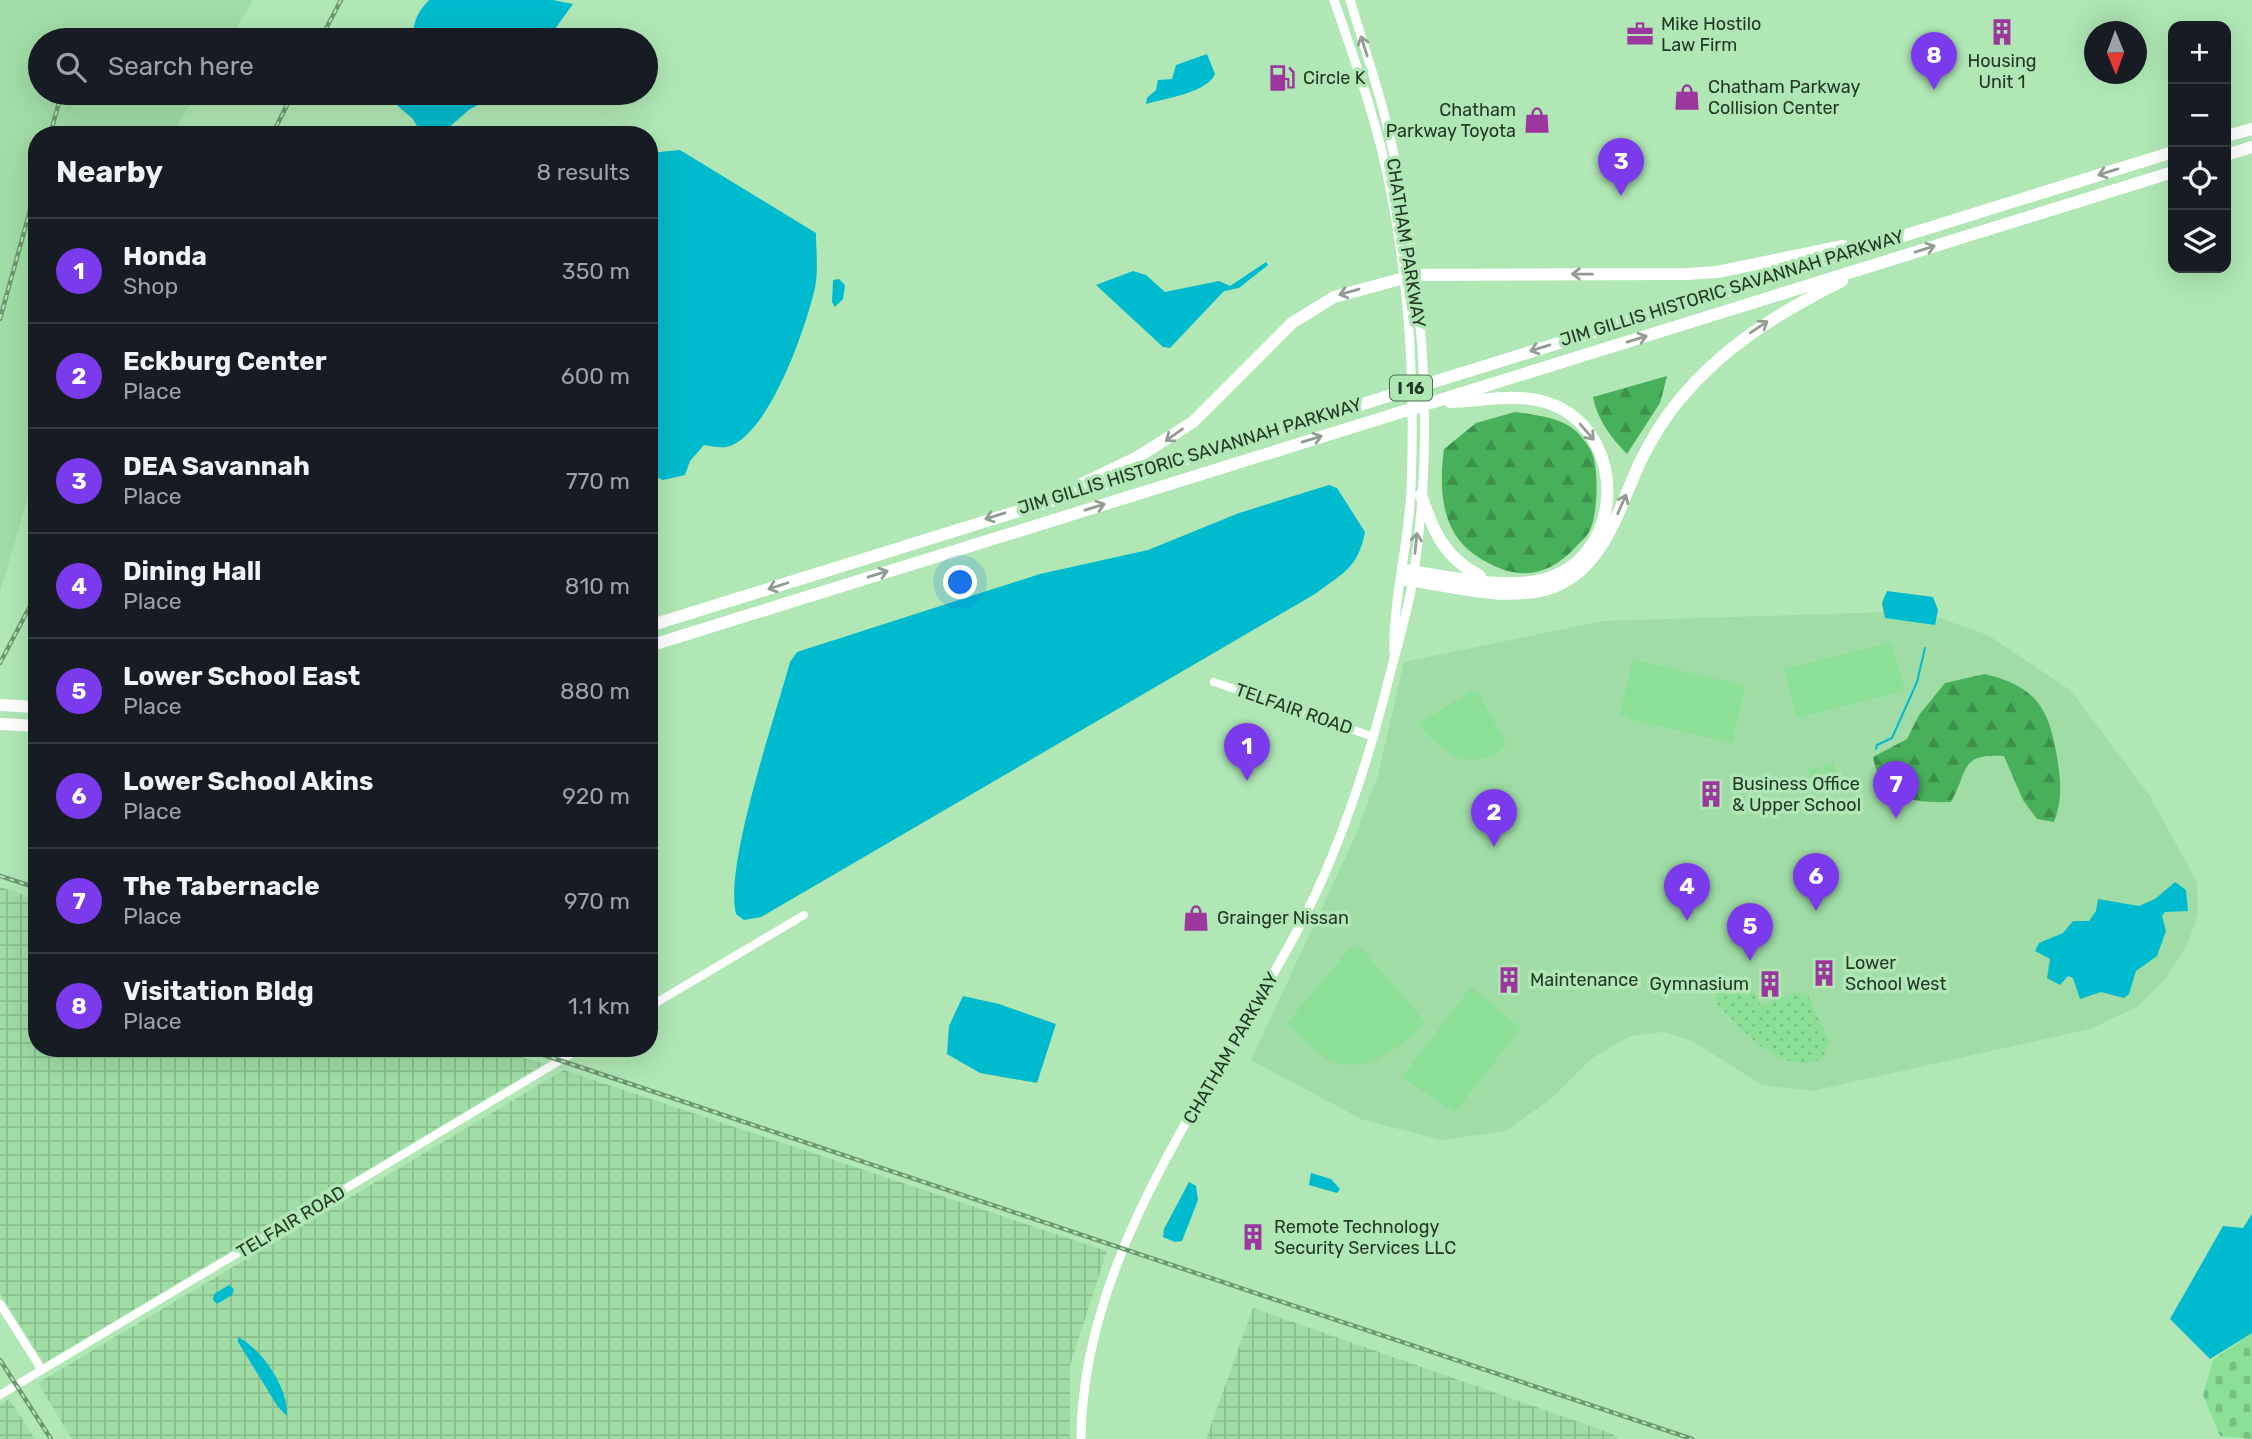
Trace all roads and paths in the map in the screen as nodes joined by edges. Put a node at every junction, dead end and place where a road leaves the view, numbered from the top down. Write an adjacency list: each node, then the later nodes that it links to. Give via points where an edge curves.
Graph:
1 (1334, 0): 11 (main road, CHATHAM PARKWAY, via 1370,109)
2 (1350, 0): 11 (main road, CHATHAM PARKWAY, one-way to 2, via 1383,109)
3 (2252, 129): 4 (highway)
4 (2231, 135)
5 (2252, 147): 6 (highway)
6 (2231, 153)
7 (2168, 154): 9 (highway, JIM GILLIS HISTORIC SAVANNAH PARKWAY / I 16, one-way to 9)
8 (2168, 174): 10 (highway, JIM GILLIS HISTORIC SAVANNAH PARKWAY / I 16, one-way to 8)
9 (1892, 238): 11 (highway, one-way to 11, via 1697,274); 15 (highway, JIM GILLIS HISTORIC SAVANNAH PARKWAY / I 16, one-way to 15)
10 (1882, 262): 13 (highway, JIM GILLIS HISTORIC SAVANNAH PARKWAY / I 16, one-way to 10); 16 (highway, one-way to 10, via 1513,593 1546,589 1570,578 1598,552 1653,438 1700,377 1736,343 1775,316)
11 (1409, 276): 12 (main road, CHATHAM PARKWAY); 15 (highway, one-way to 15, via 1334,297 1308,311 1213,403 1166,441 1082,484)
12 (1416, 358): 14 (main road, CHATHAM PARKWAY, via 1423,437); 16 (main road, CHATHAM PARKWAY)
13 (1432, 403): 17 (highway, one-way to 17, via 1535,399 1572,416 1596,443 1604,461 1607,507 1592,544 1562,572 1544,580); 19 (highway, JIM GILLIS HISTORIC SAVANNAH PARKWAY / I 16, one-way to 13)
14 (1421, 495): 16 (main road, CHATHAM PARKWAY, one-way to 14); 17 (highway, via 1433,532 1446,552 1480,576)
15 (1026, 506): 18 (highway, JIM GILLIS HISTORIC SAVANNAH PARKWAY / I 16, one-way to 18)
16 (1408, 575): 17 (highway); 25 (main road, CHATHAM PARKWAY)
17 (1504, 582)
18 (658, 623)
19 (658, 643)
20 (1214, 682): 25 (street, TELFAIR ROAD)
21 (0, 705): 22 (highway)
22 (28, 707)
23 (0, 724): 24 (highway)
24 (28, 726)
25 (1374, 737): 32 (main road, CHATHAM PARKWAY, via 1324,877 1297,932 1121,1251 1105,1291 1094,1340)
26 (804, 915): 27 (street)
27 (658, 1002)
28 (566, 1057): 30 (street, TELFAIR ROAD)
29 (0, 1304): 30 (street)
30 (42, 1370): 31 (street, TELFAIR ROAD)
31 (0, 1395)
32 (1081, 1439)

